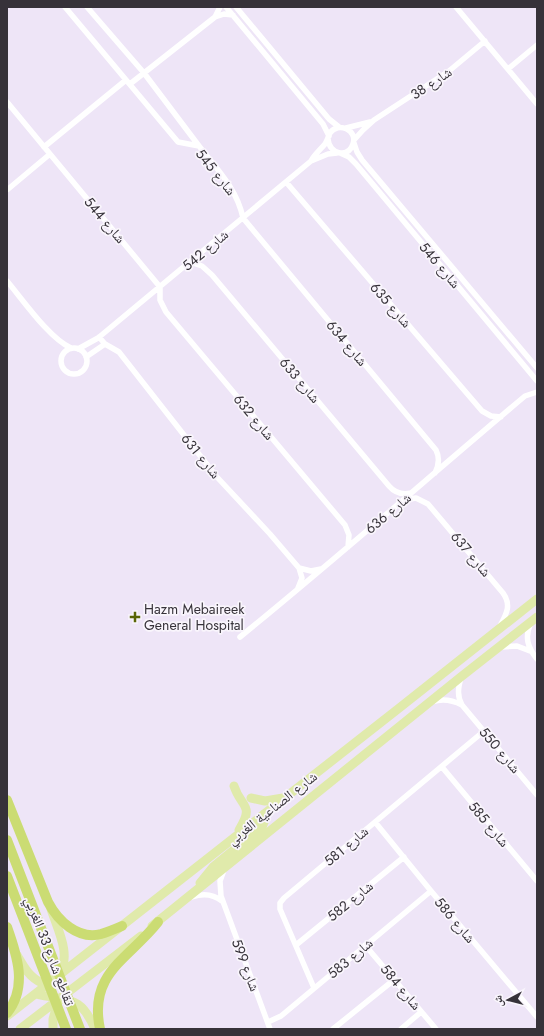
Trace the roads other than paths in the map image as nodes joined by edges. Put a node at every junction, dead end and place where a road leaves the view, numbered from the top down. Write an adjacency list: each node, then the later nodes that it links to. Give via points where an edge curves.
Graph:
1 (65, 7): 13 (street, شارع 545)
2 (87, 7): 12 (street)
3 (220, 7): 8 (street)
4 (226, 7): 7 (street)
5 (236, 7): 17 (street, via 329,119)
6 (456, 7): 9 (street)
7 (233, 15): 8 (street); 18 (street, via 323,124)
8 (215, 17): 12 (street)
9 (485, 41): 11 (street); 16 (street, شارع 38, via 449,71)
10 (537, 45): 11 (street)
11 (508, 69): 15 (street)
12 (144, 73): 13 (street); 20 (street)
13 (128, 82): 20 (street, شارع 545, via 178,142); 21 (street)
14 (7, 102): 21 (street, شارع 544)
15 (537, 104)
16 (374, 120): 17 (street, شارع 38); 19 (street, شارع 38)
17 (342, 128): 18 (street, via 334,129); 19 (street, via 351,132)
18 (328, 137): 22 (street, via 330,148); 24 (street, شارع 542)
19 (354, 142): 22 (street, via 350,149); 36 (street, شارع 546, via 362,160)
20 (199, 146): 27 (street, شارع 545, via 232,189 241,206)
21 (44, 147): 23 (street, شارع 544)
22 (339, 153): 24 (street, شارع 542); 37 (street, شارع 546, via 349,157 356,164)
23 (50, 154): 26 (street); 30 (street, شارع 544)
24 (310, 161): 25 (street, شارع 542)
25 (286, 182): 27 (street, شارع 542); 39 (street, شارع 635, via 482,411 491,416)
26 (7, 190)
27 (243, 218): 28 (street, شارع 542); 40 (street, شارع 634, via 436,450 439,459)
28 (190, 262): 30 (street, شارع 542); 41 (street, شارع 633, via 202,266 212,275 389,486 397,492)
29 (7, 281): 33 (street, via 52,335)
30 (160, 287): 31 (street, شارع 542); 43 (street, شارع 632, via 160,300 166,312 345,525 349,535)
31 (99, 337): 32 (street); 34 (street, شارع 542)
32 (104, 344): 35 (street); 44 (street, شارع 631, via 119,352 216,476)
33 (71, 348): 34 (street); 35 (street, via 64,352 61,359 62,366 67,372 81,372 86,366)
34 (78, 349): 35 (street)
35 (86, 357)
36 (537, 368)
37 (537, 381)
38 (537, 392): 39 (street, شارع 636, via 525,396)
39 (501, 416): 40 (street, شارع 636)
40 (435, 473): 41 (street, شارع 636)
41 (412, 493): 42 (street, شارع 636)
42 (403, 500): 43 (street, شارع 636); 49 (street, شارع 637, via 416,498 428,504 507,598 508,609)
43 (348, 547): 45 (street, شارع 636)
44 (299, 568): 45 (street, via 311,571); 46 (street, via 302,578)
45 (323, 568): 46 (street, شارع 636)
46 (298, 588): 50 (street, شارع 636)
47 (537, 599): 49 (main road, شارع الصناعية الغربي)
48 (534, 620): 51 (main road, شارع الصناعية الغربي); 52 (street, via 528,628)
49 (498, 630): 62 (main road, شارع الصناعية الغربي)
50 (240, 637)
51 (496, 649): 52 (street, via 510,645); 54 (main road, شارع الصناعية الغربي)
52 (530, 651): 53 (street)
53 (537, 659)
54 (462, 676): 55 (main road, شارع الصناعية الغربي); 56 (street, via 458,694)
55 (429, 703): 56 (street, شارع 550, via 443,699); 64 (main road, شارع الصناعية الغربي)
56 (462, 706): 57 (street, شارع 550)
57 (484, 731): 58 (street, شارع 581); 60 (street, شارع 550)
58 (442, 767): 65 (street, شارع 581); 71 (street, شارع 585)
59 (234, 786): 66 (main road, via 246,811)
60 (537, 795)
61 (252, 798): 62 (main road, via 265,802)
62 (287, 798): 64 (main road, شارع الصناعية الغربي)
63 (7, 800): 76 (highway)
64 (267, 822): 66 (main road, شارع الصناعية الغربي); 69 (main road, شارع الصناعية الغربي); 73 (main road, via 213,867)
65 (375, 822): 68 (street, شارع 586); 80 (street, شارع 581, via 280,903 280,909)
66 (237, 835): 78 (main road, شارع الصناعية الغربي)
67 (7, 840): 99 (highway, تقاطع شارع 33 الغربي)
68 (404, 857): 72 (street, شارع 586); 80 (street, شارع 582)
69 (226, 866): 73 (main road, شارع الصناعية الغربي); 75 (street, شارع 599, via 219,887)
70 (7, 877): 98 (highway, تقاطع شارع 33 الغربي)
71 (537, 881)
72 (431, 891): 81 (street, شارع 583); 94 (street, شارع 586)
73 (195, 892): 74 (main road, شارع الصناعية الغربي)
74 (186, 899): 75 (street, via 206,894); 77 (main road, شارع الصناعية الغربي)
75 (222, 901): 95 (street, شارع 599)
76 (48, 902): 78 (highway, via 62,921 82,933 100,934); 85 (main road, via 64,950 62,970)
77 (158, 922): 86 (main road, شارع الصناعية الغربي); 101 (highway, via 145,938 113,967 106,978 98,1003)
78 (122, 926): 83 (main road, شارع الصناعية الغربي)
79 (7, 927): 82 (highway)
80 (296, 945): 88 (street, شارع 581)
81 (366, 945): 84 (street, شارع 584); 88 (street, شارع 583)
82 (15, 950): 85 (main road, via 33,978 42,983); 91 (highway, via 18,988)
83 (66, 970): 85 (main road, شارع الصناعية الغربي); 87 (main road)
84 (395, 979): 92 (street, شارع 584); 103 (street)
85 (53, 980): 87 (main road); 89 (main road, شارع الصناعية الغربي); 90 (main road)
86 (80, 983): 87 (main road); 90 (main road, شارع الصناعية الغربي)
87 (65, 984): 90 (main road)
88 (314, 988): 95 (street, شارع 583, via 281,1016)
89 (36, 994): 90 (main road); 93 (main road, شارع الصناعية الغربي)
90 (56, 998): 96 (main road, شارع الصناعية الغربي, via 49,1007); 97 (main road); 100 (main road, via 73,1001 81,1006 89,1015)
91 (7, 1012)
92 (421, 1012): 104 (street); 105 (street, شارع 584)
93 (7, 1016)
94 (537, 1017)
95 (268, 1022): 102 (street, شارع 599)
96 (20, 1029)
97 (53, 1029)
98 (66, 1029)
99 (80, 1029)
100 (95, 1029)
101 (100, 1029)
102 (270, 1029)
103 (334, 1029)
104 (401, 1029)
105 (436, 1029)

